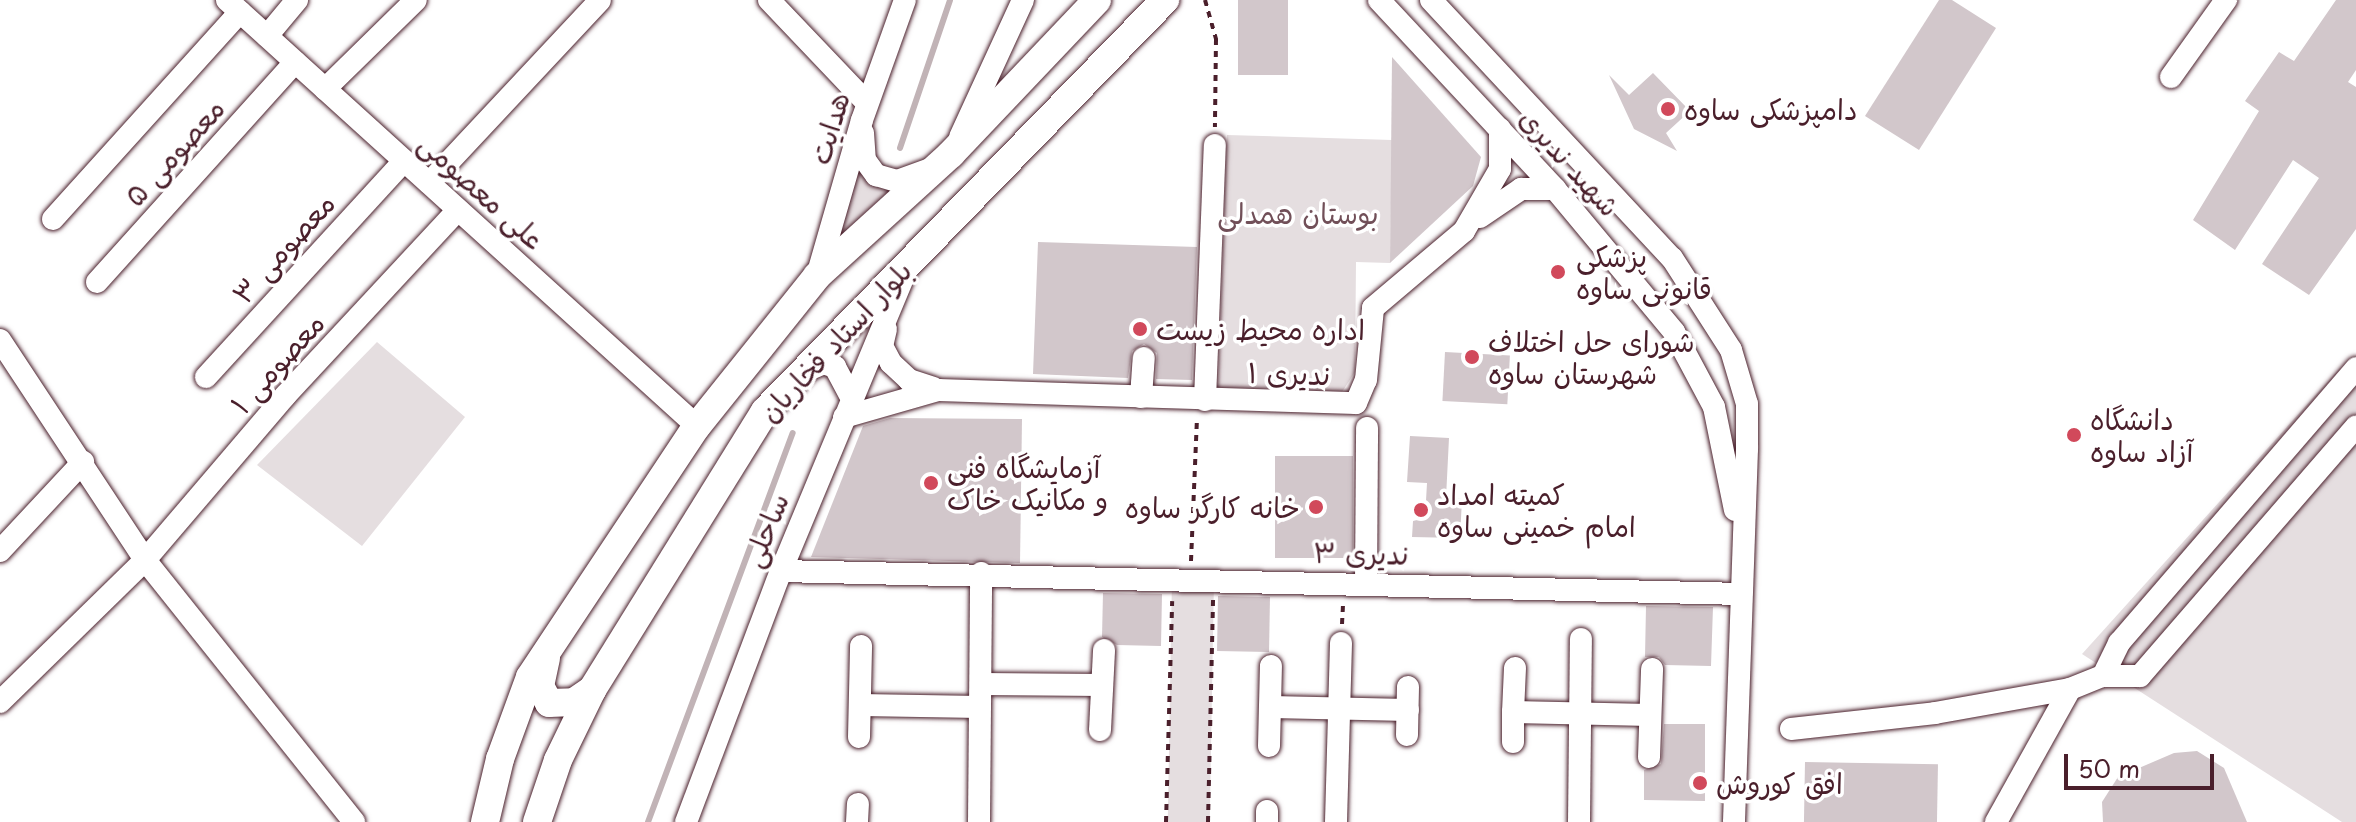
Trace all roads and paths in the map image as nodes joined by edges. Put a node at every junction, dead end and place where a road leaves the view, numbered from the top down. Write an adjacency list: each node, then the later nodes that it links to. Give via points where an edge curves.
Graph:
1 (297, 0): 14 (street)
2 (416, 0): 17 (street)
3 (600, 0): 23 (street)
4 (769, 0): 18 (street)
5 (905, 0): 18 (street, هدایت)
6 (1023, 0): 21 (street)
7 (1097, 0): 21 (main road, بلوار استاد فخاریان)
8 (1165, 0): 28 (main road, بلوار استاد فخاریان)
9 (1205, 0): 20 (path, via 1216,39)
10 (1379, 0): 19 (street, شهید ندیری)
11 (1431, 0): 47 (street, شهید ندیری, via 1672,258 1713,315 1731,350 1747,404)
12 (2226, 0): 16 (street)
13 (234, 6): 14 (street, علی معصومی); 26 (street)
14 (267, 36): 15 (street, علی معصومی)
15 (295, 62): 17 (street, علی معصومی); 30 (street, معصومی ۵)
16 (2171, 77)
17 (325, 89): 22 (street, علی معصومی)
18 (864, 111): 21 (street, via 865,160 876,175 897,181); 29 (street, هدایت)
19 (1500, 129): 24 (street, شهید ندیری); 27 (street, ندیری ۱, via 1500,169)
20 (1215, 145): 39 (street)
21 (944, 159): 29 (main road, بلوار استاد فخاریان)
22 (404, 161): 23 (street, علی معصومی); 36 (street, معصومی ۳)
23 (429, 183): 25 (street, علی معصومی)
24 (1555, 189): 27 (street, via 1521,189); 47 (street, شهید ندیری, via 1674,332 1714,407 1724,436)
25 (458, 210): 41 (street, علی معصومی); 46 (street, معصومی ۱, via 285,396)
26 (53, 219)
27 (1464, 231): 39 (street, ندیری ۱, via 1373,308 1366,380 1356,403)
28 (908, 264): 31 (street, ساحلی); 35 (main road, بلوار استاد فخاریان)
29 (817, 276): 41 (main road, بلوار استاد فخاریان)
30 (97, 282)
31 (889, 309): 37 (street, via 882,346 891,363 909,380); 40 (street, ساحلی)
32 (0, 340): 44 (street)
33 (1144, 358): 38 (street)
34 (2356, 368): 62 (street, via 2119,643)
35 (799, 374): 40 (street, via 823,363 835,367); 67 (main road, بلوار استاد فخاریان, via 765,411)
36 (206, 377)
37 (938, 390): 38 (street, ندیری ۱); 40 (street)
38 (1141, 397): 39 (street, ندیری ۱)
39 (1201, 400): 50 (path)
40 (848, 408): 48 (street, ساحلی)
41 (697, 426): 56 (main road, بلوار استاد فخاریان)
42 (2356, 427): 62 (street, via 2140,676)
43 (1367, 428): 52 (street)
44 (83, 462): 45 (street); 46 (street)
45 (0, 551)
46 (145, 560): 68 (street, معصومی ۱); 84 (street)
47 (1742, 562): 53 (street, شهید ندیری)
48 (781, 571): 49 (street, ندیری ۳); 87 (street, ساحلی)
49 (981, 573): 50 (street, ندیری ۳); 63 (street)
50 (1182, 578): 51 (street, ندیری ۳); 89 (path)
51 (1214, 579): 52 (street, ندیری ۳); 90 (path)
52 (1355, 582): 53 (street, ندیری ۳); 55 (path)
53 (1740, 594): 93 (street, شهید ندیری)
54 (1581, 639): 75 (street)
55 (1341, 643): 72 (street)
56 (549, 646): 67 (main road, via 540,686 549,703 574,702); 85 (main road, بلوار استاد فخاریان, via 515,711)
57 (861, 646): 69 (street)
58 (1104, 650): 64 (street)
59 (1271, 666): 71 (street)
60 (1515, 668): 74 (street)
61 (1652, 669): 76 (street)
62 (2103, 676): 66 (street)
63 (981, 684): 64 (street); 70 (street)
64 (1102, 685): 78 (street)
65 (1408, 687): 73 (street)
66 (2070, 689): 77 (street, via 1935,713); 94 (street)
67 (592, 690): 86 (main road, بلوار استاد فخاریان, via 558,760)
68 (0, 702)
69 (860, 705): 70 (street); 80 (street)
70 (980, 707): 88 (street)
71 (1271, 707): 72 (street); 82 (street)
72 (1339, 709): 73 (street); 91 (street)
73 (1408, 710): 79 (street)
74 (1513, 712): 75 (street); 81 (street)
75 (1580, 714): 76 (street); 92 (street)
76 (1650, 715): 83 (street)
77 (1791, 729)
78 (1100, 730)
79 (1407, 735)
80 (859, 737)
81 (1513, 742)
82 (1269, 746)
83 (1649, 757)
84 (354, 822)
85 (485, 822)
86 (537, 822)
87 (686, 822)
88 (979, 822)
89 (1166, 822)
90 (1208, 822)
91 (1336, 822)
92 (1579, 822)
93 (1734, 822)
94 (1996, 822)

